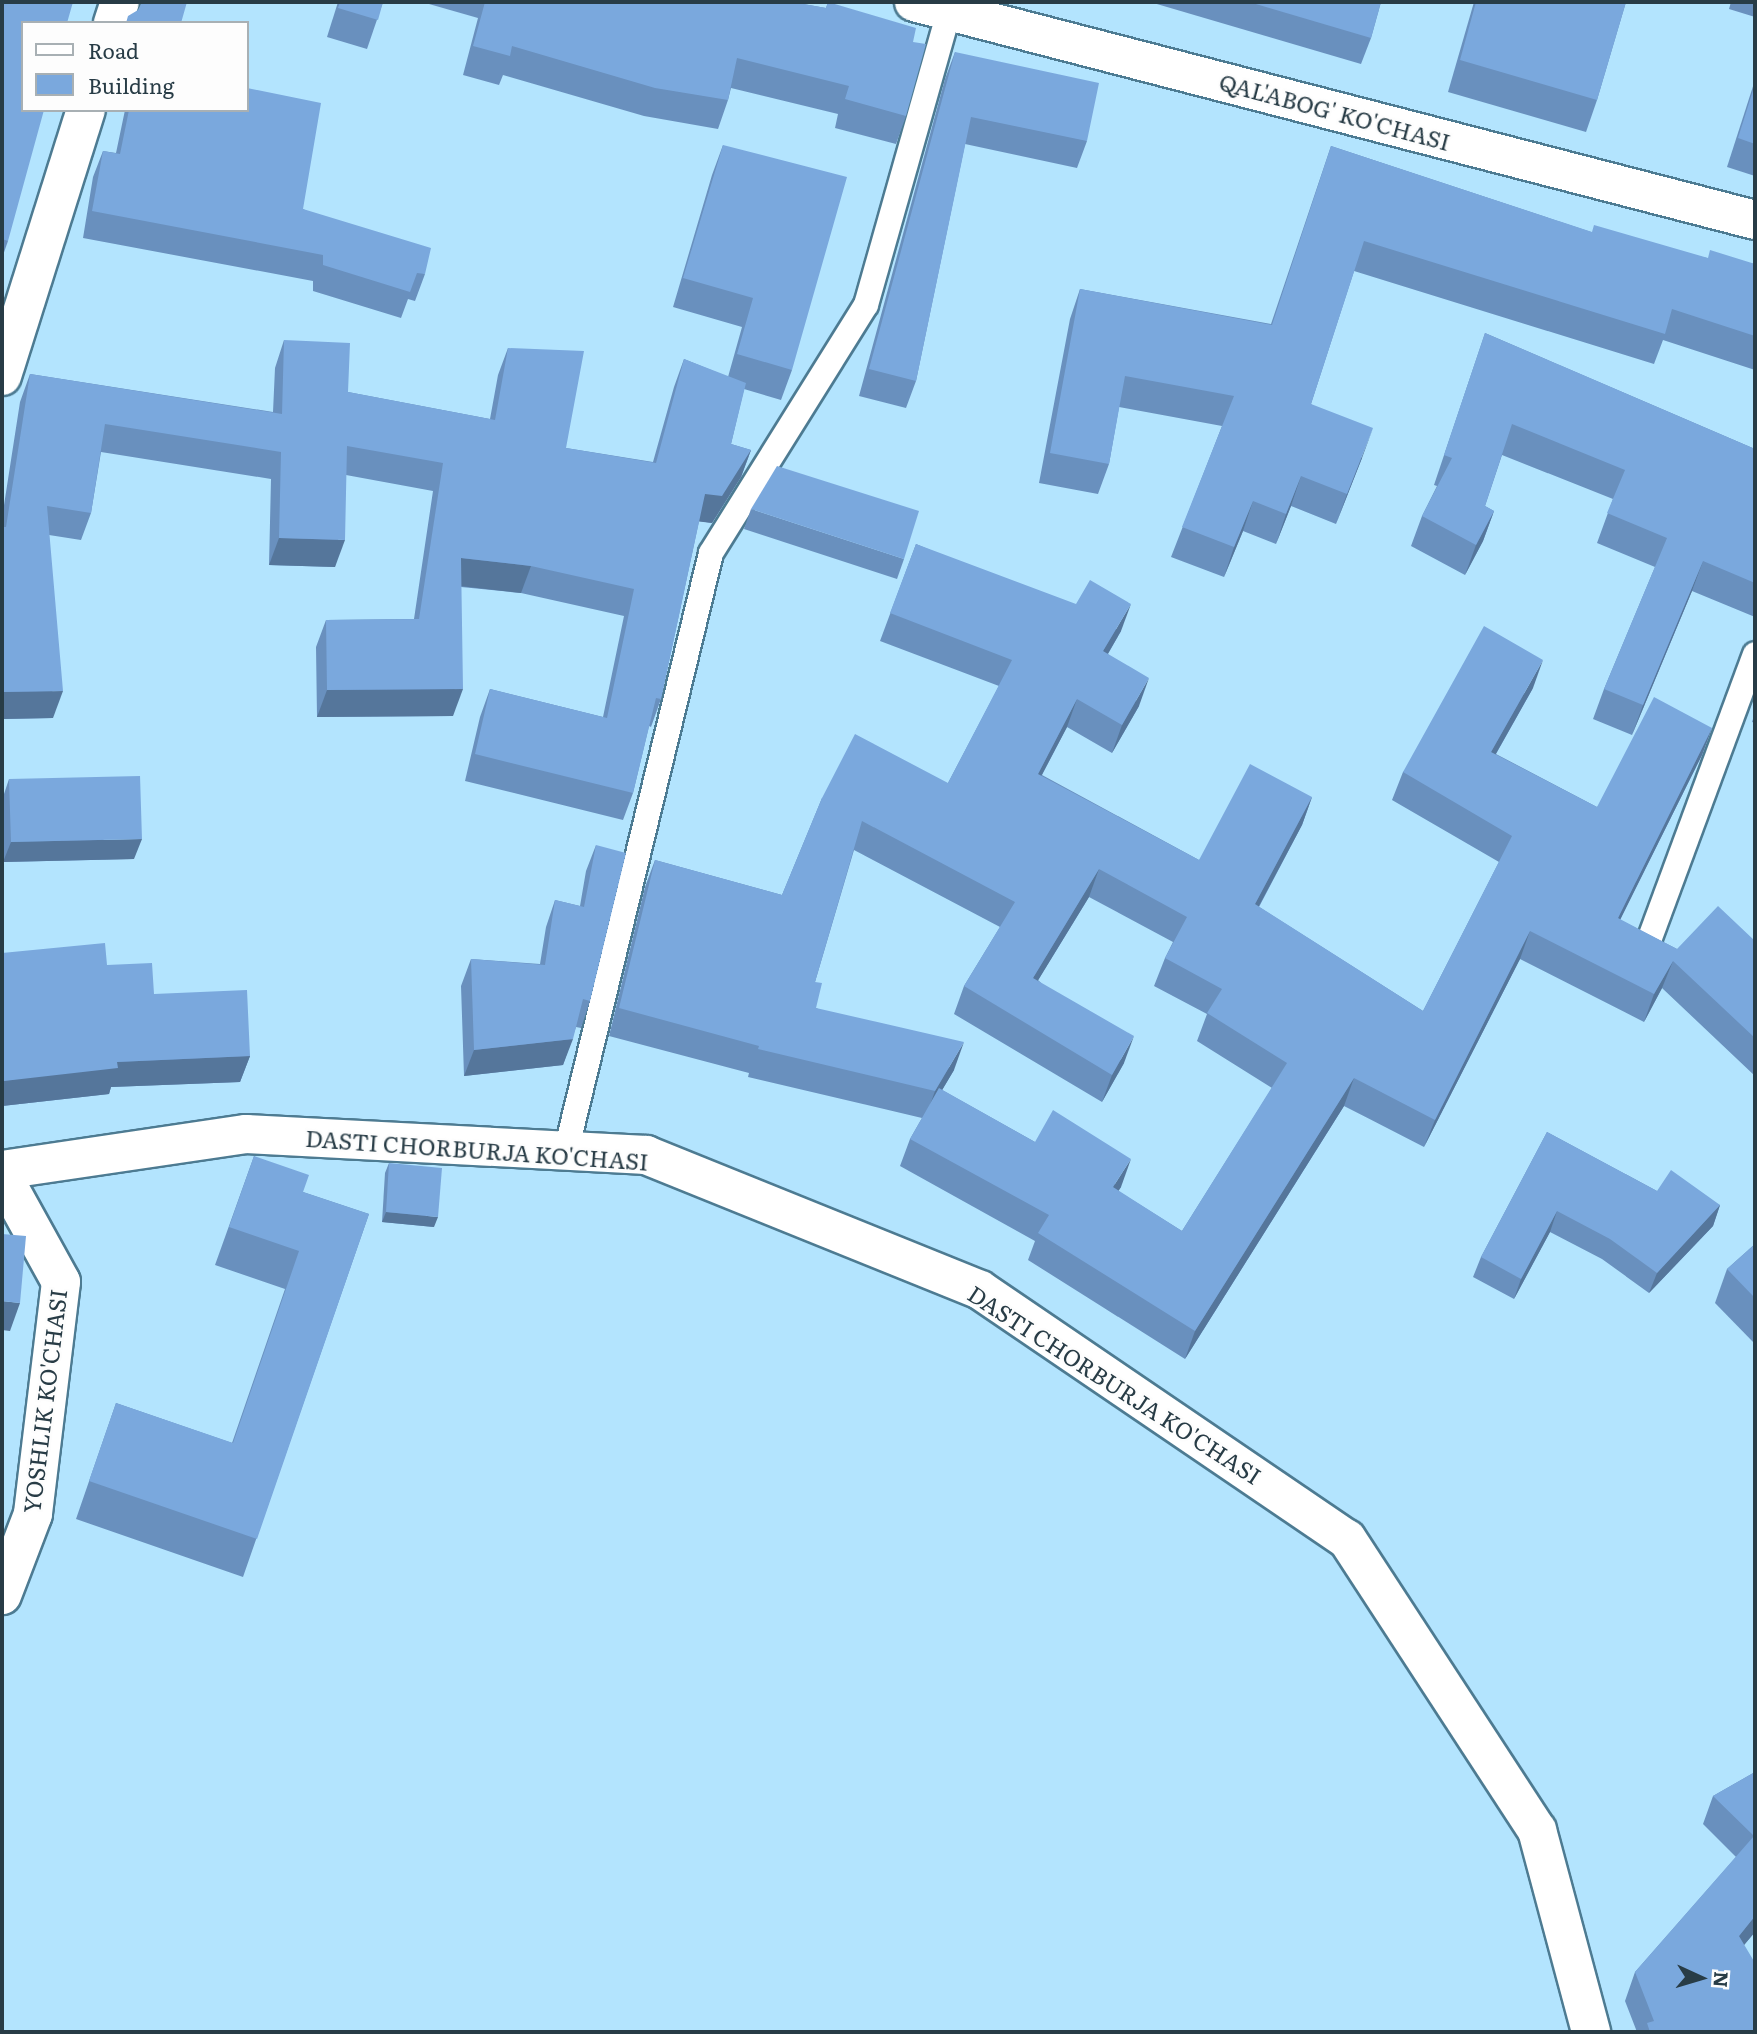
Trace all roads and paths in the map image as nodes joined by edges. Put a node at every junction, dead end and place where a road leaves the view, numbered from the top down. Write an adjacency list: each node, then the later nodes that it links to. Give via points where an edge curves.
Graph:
1 (120, 2): 3 (street)
2 (932, 6): 5 (street, QAL'ABOG' KO'CHASI); 9 (lane, via 866,304 711,553)
3 (114, 21)
4 (85, 112): 6 (street)
5 (1755, 220)
6 (2, 376)
7 (1755, 654): 8 (lane)
8 (1647, 946)
9 (566, 1151): 10 (street, DASTI CHORBURJA KO'CHASI, via 246,1134); 12 (street, DASTI CHORBURJA KO'CHASI, via 646,1155 980,1290 1348,1539 1537,1830)
10 (2, 1172): 11 (street, YOSHLIK KO'CHASI, via 61,1282 33,1514)
11 (2, 1595)
12 (1591, 2032)

